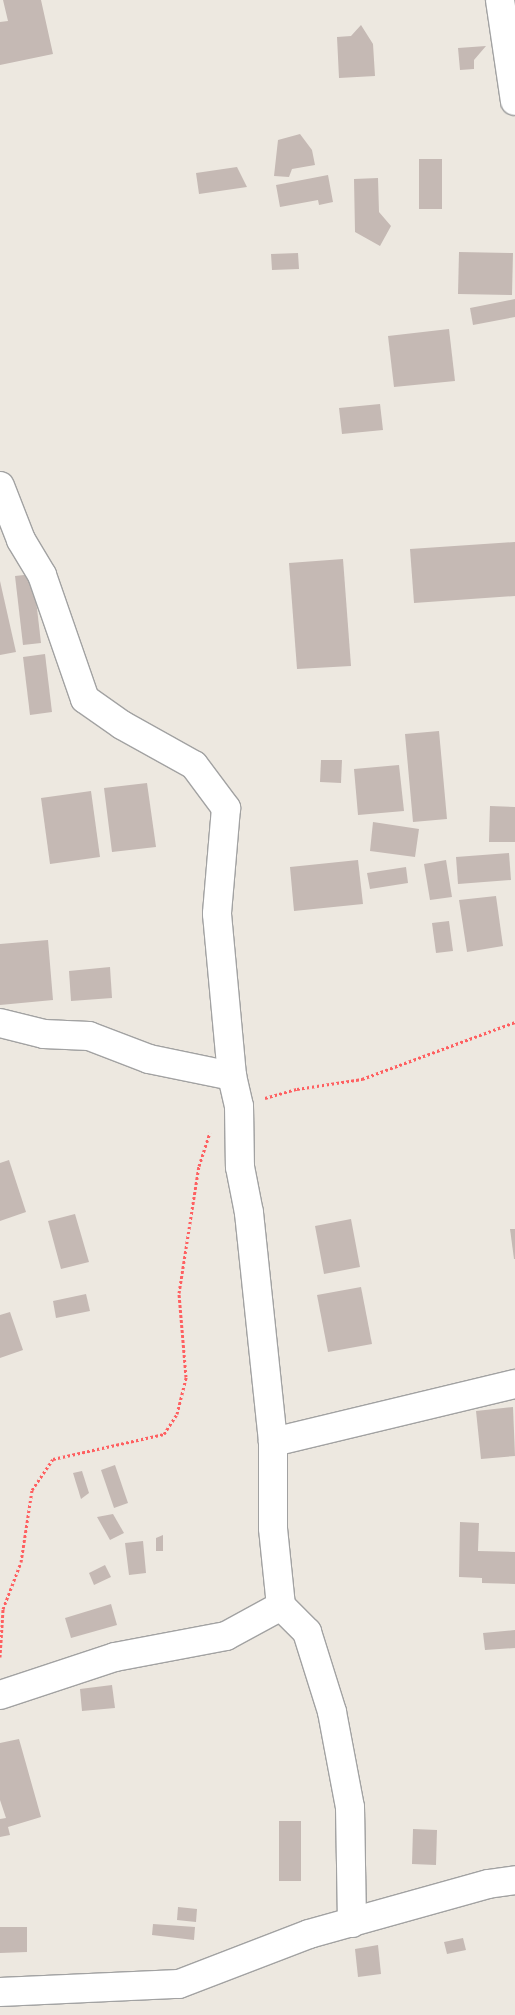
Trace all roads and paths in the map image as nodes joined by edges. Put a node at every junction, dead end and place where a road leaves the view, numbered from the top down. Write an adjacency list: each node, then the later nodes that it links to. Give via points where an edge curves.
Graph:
1 (500, 0): 2 (street)
2 (515, 102)
3 (0, 486): 6 (street, via 21,540 42,575 85,698 122,725 194,765 226,808 217,914)
4 (515, 1022): 7 (path, via 362,1079 297,1089)
5 (0, 1023): 6 (street, via 44,1034 88,1036 149,1058)
6 (232, 1076): 7 (street)
7 (239, 1106): 9 (street, via 240,1168 250,1214); 11 (path, via 213,1125 199,1166 179,1293 186,1377 177,1414 164,1434 54,1459 32,1490 21,1562 3,1609)
8 (515, 1384): 9 (street)
9 (273, 1442): 10 (street, via 273,1528)
10 (281, 1606): 12 (street, via 226,1636 115,1657); 14 (street, via 307,1632 332,1712 350,1807)
11 (0, 1657)
12 (0, 1695)
13 (515, 1880): 14 (street, via 488,1884)
14 (352, 1923): 15 (street, via 309,1934 179,1984)
15 (0, 1992)

